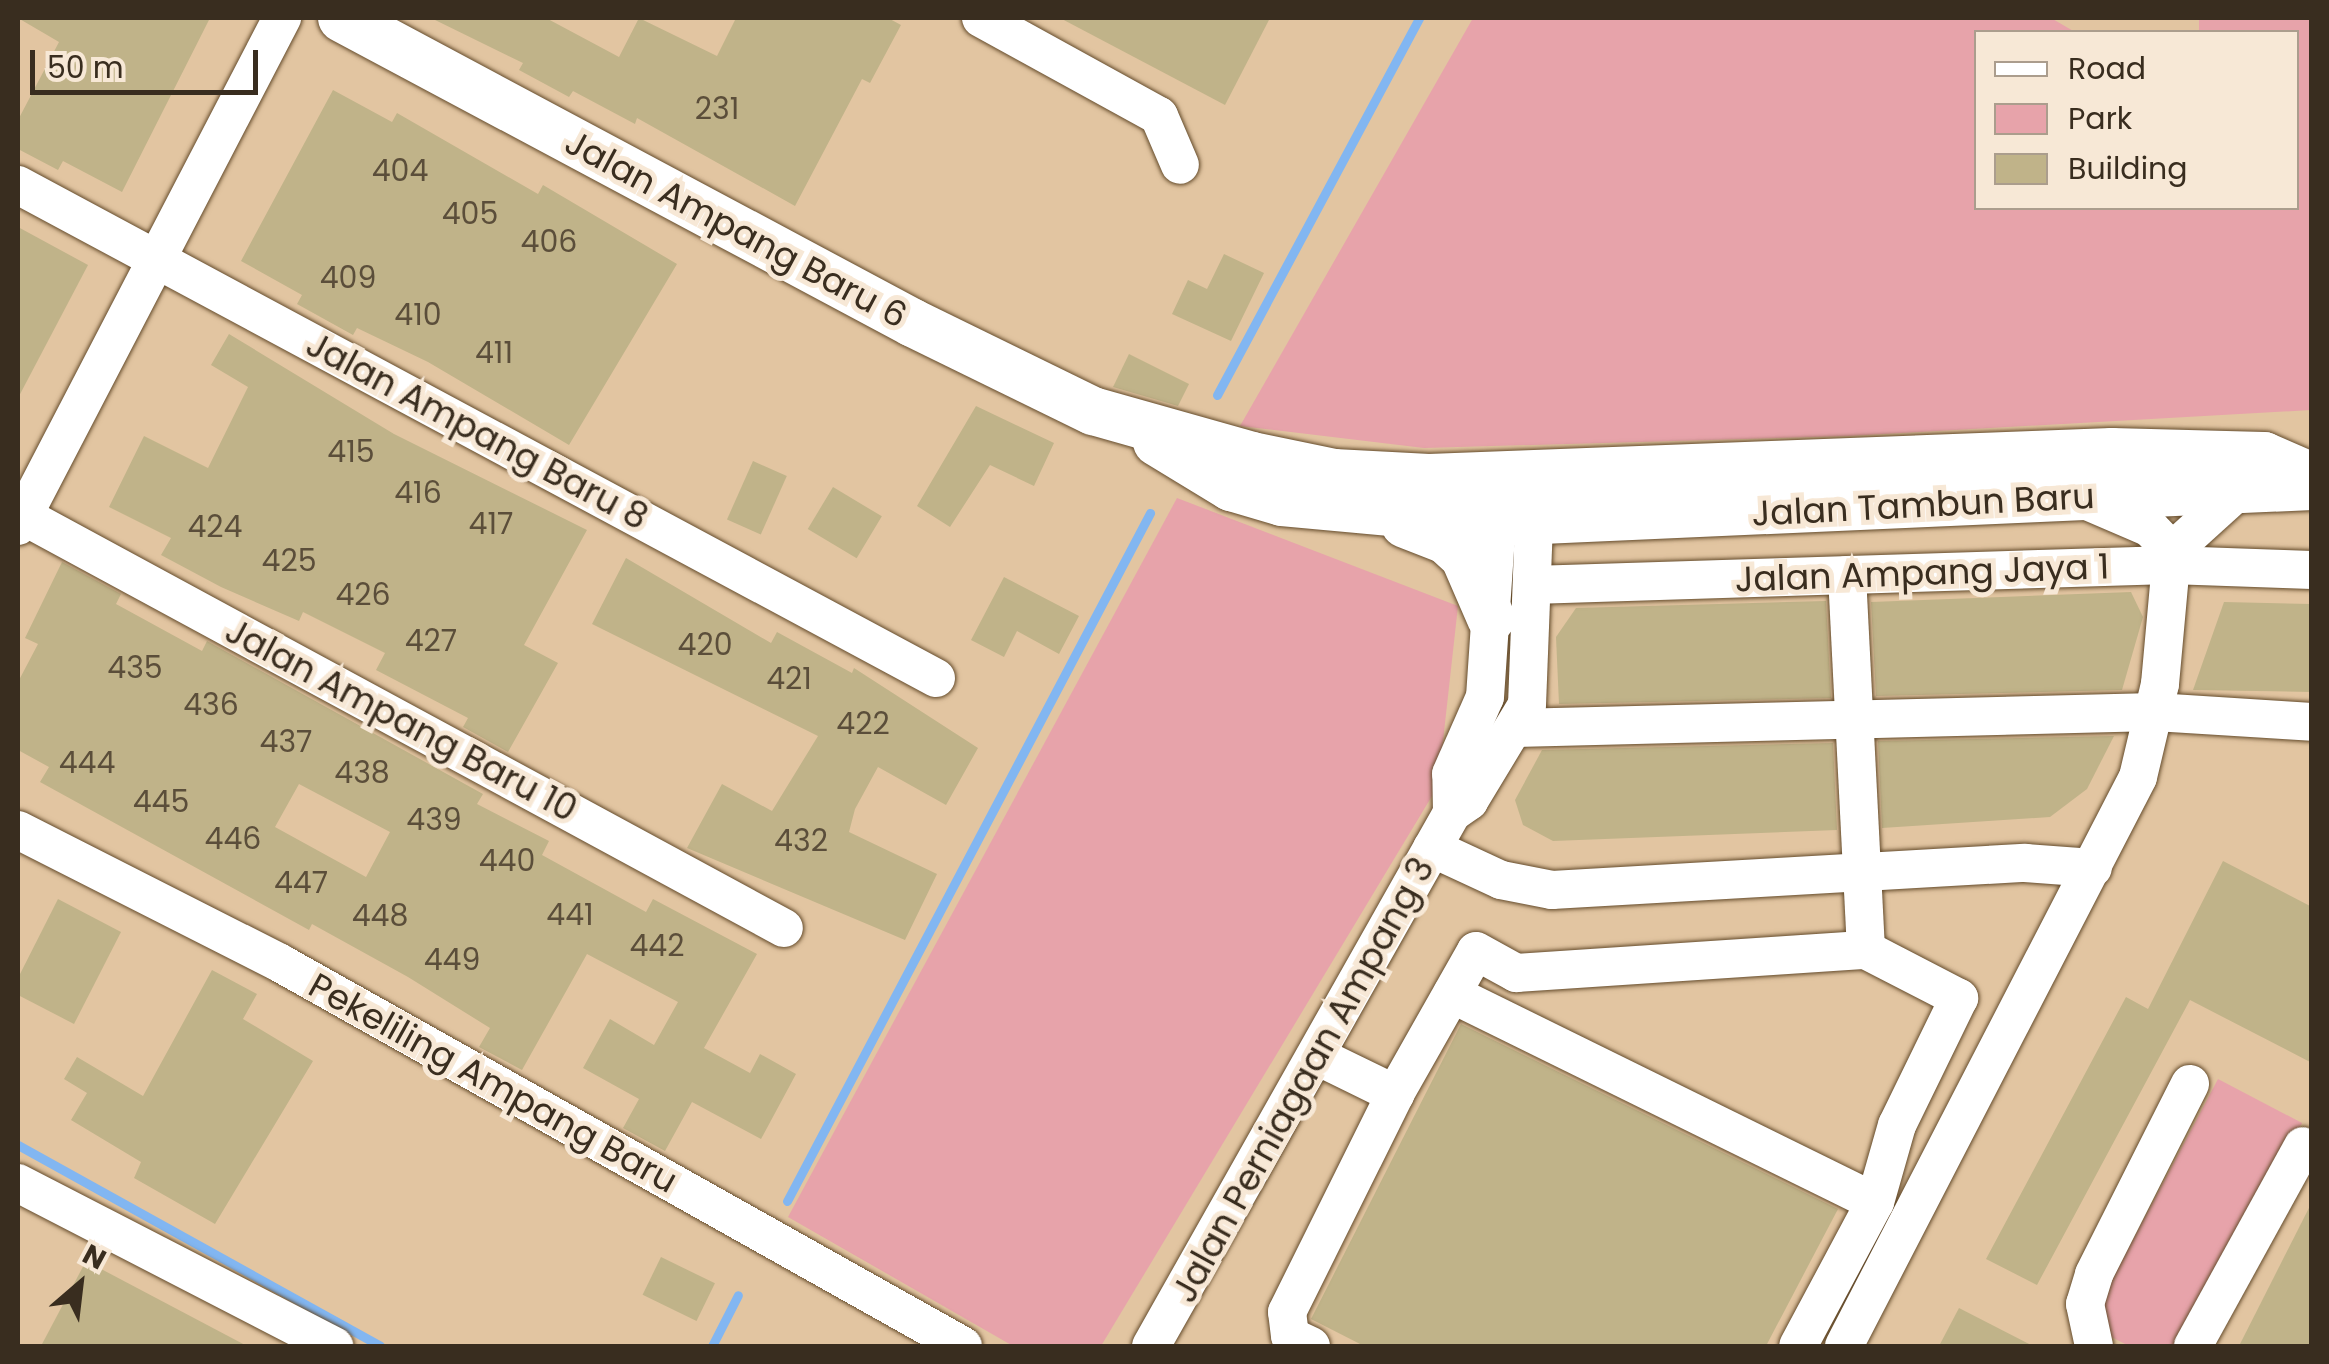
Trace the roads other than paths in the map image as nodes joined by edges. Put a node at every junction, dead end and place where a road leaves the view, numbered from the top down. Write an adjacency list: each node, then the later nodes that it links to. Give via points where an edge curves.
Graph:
1 (282, 18): 6 (street)
2 (342, 18): 7 (main road, Jalan Ampang Baru 6, via 913,323)
3 (982, 18): 4 (street, via 1159,116)
4 (1180, 165)
5 (18, 185): 6 (street, Jalan Ampang Baru 8)
6 (156, 260): 15 (street); 23 (street, Jalan Ampang Baru 8)
7 (1136, 426): 8 (main road, Jalan Ampang Baru 6); 14 (main road, Jalan Ampang Baru 6, via 1231,487 1282,502)
8 (1252, 456): 9 (main road, Jalan Ampang Baru 6, via 1334,473 1429,478); 16 (main road, via 1306,482 1479,494)
9 (1664, 473): 10 (main road, Jalan Tambun Baru, via 1930,454 2112,452 2264,456); 16 (main road)
10 (2312, 477)
11 (2312, 486): 12 (main road, Jalan Tambun Baru)
12 (2236, 493): 13 (main road, Jalan Tambun Baru); 17 (street)
13 (2088, 501): 16 (main road, Jalan Tambun Baru); 17 (street, via 2150,528); 18 (street, via 2106,542)
14 (1366, 512): 16 (main road, Jalan Ampang Baru 6); 22 (main road, via 1428,531 1455,548)
15 (19, 518): 35 (street, Jalan Ampang Baru 10)
16 (1515, 518): 21 (street, Jalan Perniagaan Ampang 3); 22 (street, Jalan Perniagaan Ampang 3)
17 (2171, 558): 18 (street, Jalan Ampang Jaya 1); 19 (street, Jalan Ampang Jaya 1); 24 (street)
18 (2086, 568): 20 (street, Jalan Ampang Jaya 1)
19 (2312, 570)
20 (1847, 575): 21 (street, Jalan Ampang Jaya 1); 25 (street)
21 (1532, 585): 27 (street, Jalan Perniagaan Ampang 3, via 1527,705)
22 (1491, 618): 29 (street, Jalan Perniagaan Ampang 3, via 1485,697 1451,774)
23 (936, 678)
24 (2155, 712): 25 (street); 26 (street); 28 (street)
25 (1857, 720): 27 (street); 34 (street)
26 (2312, 722)
27 (1515, 728): 29 (street, Jalan Perniagaan Ampang 3, via 1469,801)
28 (2138, 777): 32 (street, via 2091,835); 33 (street)
29 (1452, 812): 31 (street, Jalan Perniagaan Ampang 3)
30 (18, 830): 45 (street, Pekeliling Ampang Baru, via 280,963)
31 (1432, 848): 34 (street, via 1501,880 1552,890); 38 (street, Jalan Perniagaan Ampang 3)
32 (2026, 862): 33 (street); 34 (street)
33 (2094, 868): 49 (street)
34 (1858, 872): 36 (street)
35 (784, 928)
36 (1866, 950): 37 (street, via 1516,973 1476,951); 43 (street, via 1960,998 1897,1125)
37 (1452, 994): 40 (street); 43 (street)
38 (1319, 1057): 40 (street); 46 (street, Jalan Perniagaan Ampang 3)
39 (2190, 1084): 50 (street, via 2094,1274 2085,1304)
40 (1395, 1094): 47 (street, via 1287,1312 1290,1336)
41 (2303, 1146): 51 (street)
42 (18, 1182): 44 (street)
43 (1874, 1202): 48 (street)
44 (334, 1346)
45 (964, 1346)
46 (1151, 1346)
47 (1311, 1346)
48 (1798, 1346)
49 (1844, 1346)
50 (2094, 1346)
51 (2193, 1346)

